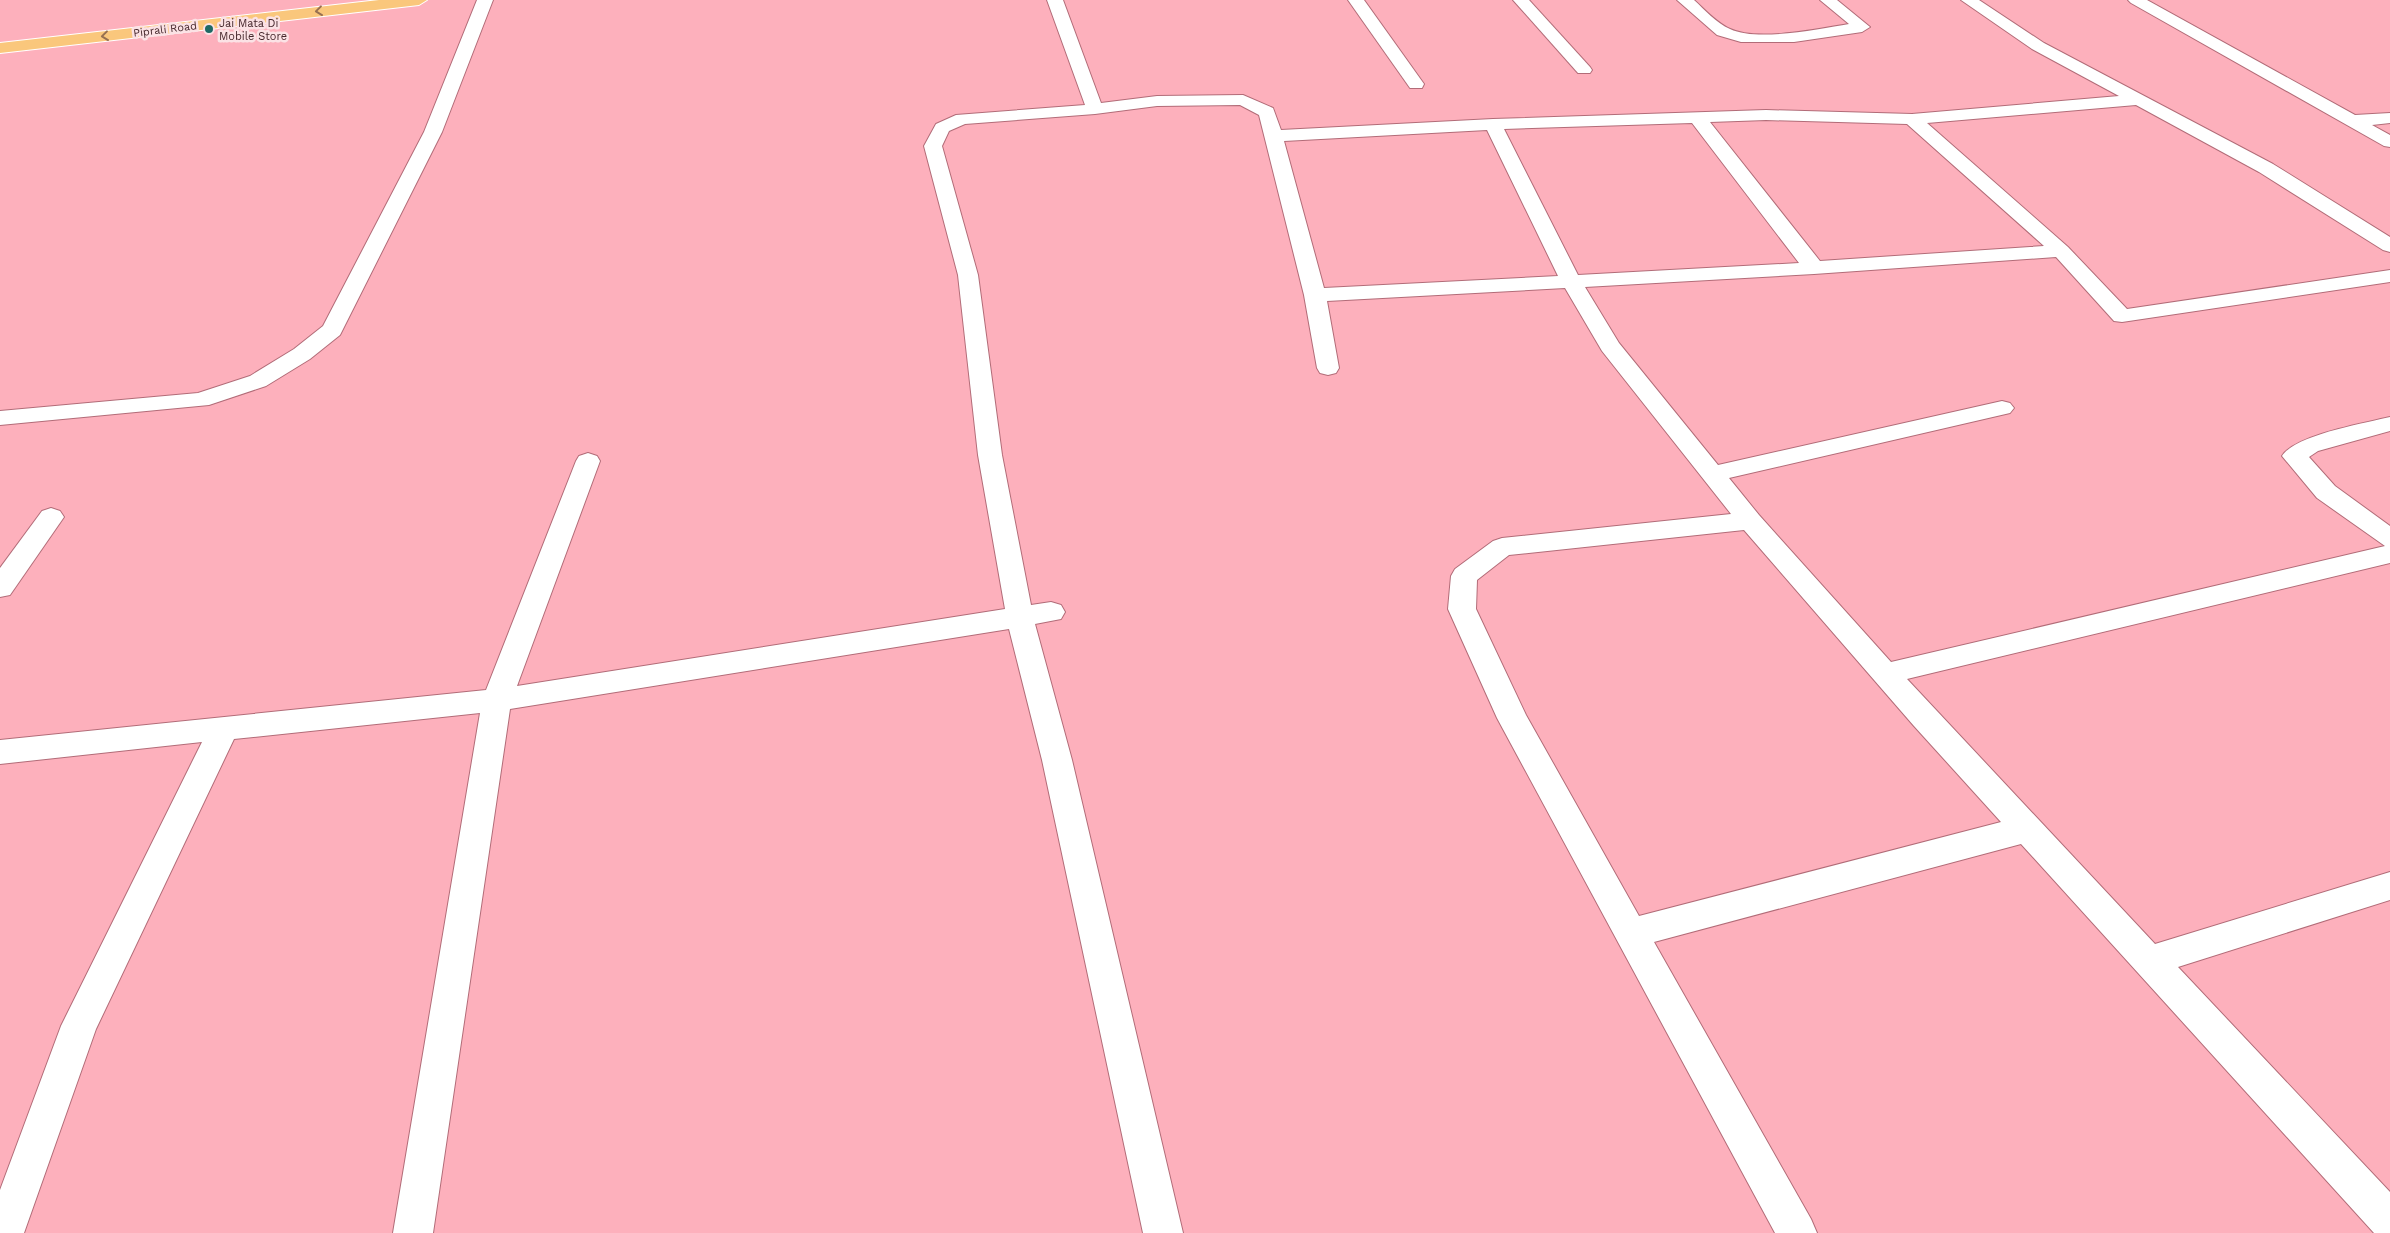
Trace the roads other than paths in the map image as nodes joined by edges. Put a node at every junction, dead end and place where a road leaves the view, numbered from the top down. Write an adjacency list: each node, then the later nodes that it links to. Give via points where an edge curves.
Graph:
1 (305, 0): 11 (main road)
2 (419, 0): 12 (main road, Piprali Road, one-way to 12)
3 (484, 0): 32 (street, via 433,132 332,330 302,354 258,381 201,400)
4 (1055, 0): 16 (street)
5 (1356, 0): 14 (street)
6 (1521, 0): 13 (street)
7 (1685, 0): 8 (street, via 1726,34 1751,39 1862,26)
8 (1828, 0)
9 (1969, 0): 15 (street, via 2038,46)
10 (2136, 0): 20 (street)
11 (0, 36)
12 (0, 48)
13 (1584, 70)
14 (1416, 84)
15 (2136, 100): 19 (street); 24 (street, via 2266,168)
16 (1095, 109): 22 (street, via 1157,101 1242,100 1268,112); 42 (street, via 962,120 942,128 932,146 968,276 990,455)
17 (1697, 117): 19 (street, via 1766,115); 21 (street); 26 (street)
18 (2390, 118): 20 (street)
19 (1912, 119): 25 (street)
20 (2352, 121): 23 (street)
21 (1493, 124): 22 (street); 28 (street)
22 (1275, 136): 29 (street)
23 (2390, 142)
24 (2390, 246)
25 (2061, 251): 26 (street); 27 (street, via 2122,316)
26 (1814, 268): 28 (street)
27 (2390, 276)
28 (1571, 281): 29 (street); 35 (street, via 1610,346)
29 (1315, 295): 30 (street)
30 (1328, 368)
31 (2002, 408): 35 (street)
32 (0, 418)
33 (2390, 424): 38 (street, via 2309,446 2294,456 2326,492)
34 (588, 461): 44 (street)
35 (1713, 474): 37 (street)
36 (51, 517): 40 (street)
37 (1750, 521): 43 (street); 49 (street, via 1502,547 1464,576 1462,609 1512,718)
38 (2390, 539)
39 (2390, 554): 43 (street)
40 (0, 588)
41 (1051, 612): 42 (street)
42 (1020, 618): 44 (street); 54 (street, via 1057,760)
43 (1885, 674): 47 (street)
44 (497, 700): 45 (street); 53 (street)
45 (224, 729): 46 (street); 52 (street, via 79,1026)
46 (0, 752)
47 (2027, 830): 49 (street); 50 (street)
48 (2390, 886): 50 (street)
49 (1631, 933): 55 (street)
50 (2149, 961): 51 (street)
51 (2390, 1221)
52 (4, 1233)
53 (414, 1233)
54 (1163, 1233)
55 (1797, 1233)

